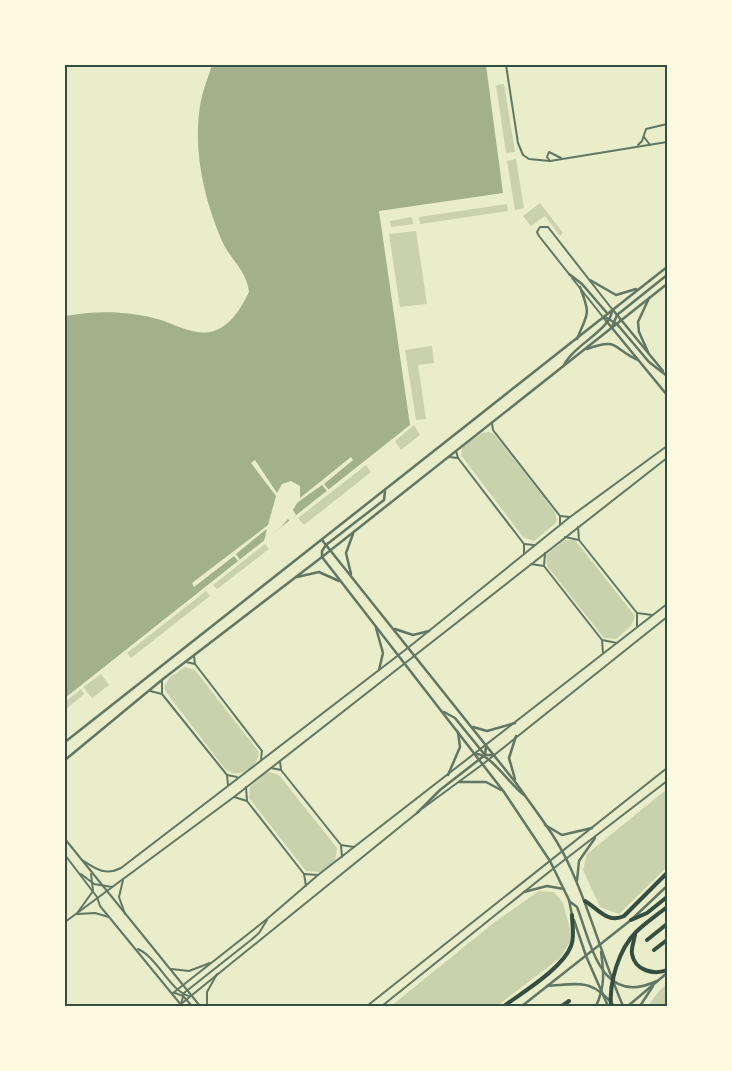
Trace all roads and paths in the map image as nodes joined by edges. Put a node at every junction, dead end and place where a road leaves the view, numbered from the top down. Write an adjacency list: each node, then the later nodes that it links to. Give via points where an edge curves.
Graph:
1 (506, 65): 8 (street, via 518,143 523,155 534,161)
2 (667, 124): 3 (street, via 646,129)
3 (644, 137): 5 (street); 6 (street)
4 (667, 142): 5 (street)
5 (650, 145): 6 (street)
6 (636, 147): 7 (street)
7 (564, 159): 8 (street); 8 (street, via 551,152 547,155)
8 (550, 161)
9 (667, 267): 15 (street)
10 (569, 274): 12 (street, via 539,236 540,226 548,227); 14 (street); 18 (street)
11 (667, 275): 19 (street)
12 (590, 280): 15 (street, via 616,295); 17 (street)
13 (667, 284): 16 (street)
14 (580, 287): 20 (street); 25 (street, via 588,313 585,326)
15 (639, 288): 17 (street)
16 (649, 298): 22 (street); 27 (street, via 638,322)
17 (612, 310): 18 (street); 19 (street); 21 (street)
18 (608, 314): 20 (street); 21 (street)
19 (617, 315): 21 (street); 22 (street)
20 (603, 317): 21 (street); 25 (street)
21 (611, 320): 22 (street); 23 (street); 24 (street); 29 (street, via 569,355)
22 (621, 320): 23 (street); 27 (street)
23 (617, 324): 24 (street); 30 (street, via 649,362)
24 (612, 327): 26 (street); 28 (street)
25 (576, 340): 40 (street)
26 (583, 350): 28 (street, via 612,344); 29 (street)
27 (649, 354): 30 (street)
28 (638, 360): 31 (street)
29 (564, 366): 32 (street)
30 (667, 376)
31 (667, 395)
32 (491, 422): 33 (street); 34 (street)
33 (484, 428): 34 (street); 36 (street)
34 (493, 430): 41 (street)
35 (667, 446): 42 (street)
36 (456, 451): 37 (street); 38 (street)
37 (449, 457): 38 (street); 45 (street)
38 (458, 458): 49 (street)
39 (667, 458): 44 (street)
40 (385, 490): 47 (street); 50 (street, via 384,500)
41 (560, 516): 42 (street); 43 (street)
42 (570, 517): 43 (street)
43 (560, 525): 51 (street)
44 (578, 527): 46 (street); 48 (street)
45 (354, 532): 52 (street); 58 (street, via 346,553)
46 (566, 537): 48 (street); 54 (street)
47 (322, 540): 50 (street); 88 (street)
48 (579, 540): 62 (street)
49 (524, 544): 51 (street); 53 (street)
50 (326, 545): 52 (street); 55 (street)
51 (534, 545): 53 (street)
52 (331, 551): 55 (street); 58 (street)
53 (524, 553): 68 (street)
54 (545, 553): 56 (street); 57 (street)
55 (322, 557): 59 (street); 60 (street)
56 (531, 564): 57 (street); 73 (street)
57 (544, 566): 69 (street)
58 (351, 576): 67 (street)
59 (296, 578): 60 (street, via 319,572); 74 (street)
60 (341, 582): 65 (street)
61 (667, 604): 63 (street)
62 (637, 614): 63 (street); 66 (street)
63 (653, 615): 66 (street)
64 (667, 617): 87 (street)
65 (376, 626): 75 (street); 79 (street, via 383,653)
66 (637, 628): 70 (street)
67 (394, 629): 68 (street, via 413,634); 71 (street)
68 (429, 631): 71 (street)
69 (602, 640): 70 (street); 72 (street)
70 (618, 643): 72 (street)
71 (409, 647): 73 (street); 75 (street)
72 (603, 654): 84 (street)
73 (415, 655): 77 (street); 85 (street)
74 (194, 656): 76 (street); 78 (street)
75 (398, 656): 77 (street); 79 (street)
76 (186, 662): 78 (street); 80 (street)
77 (404, 663): 83 (street); 100 (street)
78 (195, 664): 91 (street)
79 (379, 670): 92 (street)
80 (163, 679): 81 (street); 82 (street)
81 (148, 691): 82 (street); 99 (street)
82 (162, 694): 106 (street)
83 (442, 711): 86 (street); 90 (street, via 455,718)
84 (515, 723): 85 (street, via 488,731); 89 (street)
85 (472, 727): 89 (street)
86 (457, 731): 93 (street); 105 (street, via 460,747)
87 (516, 736): 95 (street); 110 (street, via 509,758)
88 (65, 742)
89 (486, 746): 90 (street); 94 (street); 95 (street)
90 (481, 750): 93 (street); 94 (street)
91 (262, 751): 92 (street); 96 (street)
92 (271, 752): 96 (street)
93 (476, 754): 94 (street); 97 (street); 105 (street)
94 (485, 755): 95 (street); 97 (street); 98 (street)
95 (494, 755): 98 (street); 110 (street)
96 (261, 759): 107 (street)
97 (480, 759): 101 (street); 117 (street)
98 (489, 759): 101 (street); 114 (street, via 506,780)
99 (65, 760)
100 (280, 761): 102 (street); 104 (street)
101 (483, 764): 109 (street); 113 (street)
102 (271, 768): 104 (street); 112 (street)
103 (667, 768): 119 (street)
104 (281, 770): 122 (street)
105 (448, 775): 123 (street)
106 (227, 776): 107 (street); 111 (street)
107 (238, 777): 111 (street)
108 (667, 781): 120 (street)
109 (459, 782): 113 (street, via 486,782); 117 (street)
110 (516, 783): 114 (street)
111 (228, 785): 128 (street, via 121,868 100,871)
112 (246, 787): 115 (street); 116 (street)
113 (504, 792): 129 (street)
114 (526, 796): 118 (street)
115 (234, 797): 116 (street); 136 (street)
116 (247, 801): 134 (street)
117 (417, 813): 170 (street)
118 (545, 825): 119 (street, via 562,835); 124 (street)
119 (592, 828): 124 (street)
120 (595, 838): 127 (street); 137 (street, via 579,861)
121 (65, 839): 128 (street)
122 (341, 845): 123 (street); 126 (street)
123 (355, 846): 126 (street)
124 (562, 852): 127 (street); 129 (street)
125 (65, 856): 131 (street)
126 (342, 857): 135 (street)
127 (566, 859): 130 (street); 137 (street)
128 (82, 860): 132 (street)
129 (550, 861): 130 (street); 190 (street)
130 (554, 868): 143 (street); 146 (street)
131 (76, 870): 138 (street); 144 (street)
132 (91, 873): 138 (street); 139 (street)
133 (667, 873): 150 (highway, via 619,918 606,916)
134 (304, 874): 135 (street); 140 (street)
135 (318, 875): 140 (street)
136 (123, 880): 142 (street); 155 (street, via 119,897)
137 (576, 883): 150 (street)
138 (94, 884): 139 (street); 144 (street)
139 (102, 886): 142 (street); 145 (street)
140 (306, 886): 156 (street)
141 (667, 886): 157 (street)
142 (112, 887): 145 (street)
143 (564, 890): 146 (street, via 548,886); 149 (street)
144 (93, 891): 147 (street); 152 (street)
145 (106, 891): 147 (street); 155 (street)
146 (524, 892): 191 (street)
147 (97, 897): 152 (street); 154 (street)
148 (667, 897): 157 (highway, via 647,913)
149 (569, 900): 153 (street); 165 (street, via 577,907)
150 (585, 901): 163 (street)
151 (667, 907): 160 (highway)
152 (77, 914): 154 (street, via 95,913); 158 (street)
153 (572, 915): 167 (street); 192 (highway, via 572,944 565,956)
154 (109, 917): 164 (street)
155 (127, 918): 169 (street)
156 (267, 919): 168 (street); 178 (street, via 255,936)
157 (631, 920): 163 (street)
158 (65, 922)
159 (667, 924): 161 (highway)
160 (636, 932): 171 (highway, via 632,948 635,962 652,973); 174 (highway, via 622,953)
161 (647, 940)
162 (667, 940): 166 (highway)
163 (600, 944): 165 (street); 172 (street); 174 (street)
164 (136, 948): 177 (street, via 152,958); 179 (street)
165 (594, 950): 167 (street); 172 (street)
166 (654, 950)
167 (586, 956): 176 (street); 181 (street)
168 (212, 962): 169 (street, via 190,971); 175 (street)
169 (169, 968): 175 (street)
170 (218, 971): 182 (street); 189 (street, via 207,992)
171 (667, 972): 173 (street)
172 (605, 976): 174 (street); 181 (street)
173 (657, 981): 174 (street, via 635,989); 197 (street); 198 (street)
174 (613, 982): 186 (highway); 196 (street)
175 (183, 985): 177 (street); 178 (street)
176 (547, 986): 181 (street, via 584,983); 193 (street)
177 (178, 989): 179 (street); 180 (street)
178 (187, 990): 180 (street); 182 (street)
179 (173, 993): 180 (street); 185 (street)
180 (183, 994): 182 (street); 183 (street); 185 (street)
181 (602, 994): 186 (street); 186 (street); 195 (street)
182 (191, 995): 183 (street); 188 (street)
183 (186, 999): 185 (street); 187 (street)
184 (569, 1000): 194 (highway)
185 (182, 1005)
186 (611, 1005)
187 (192, 1006)
188 (200, 1006)
189 (206, 1006)
190 (367, 1006)
191 (382, 1006)
192 (504, 1006)
193 (522, 1006)
194 (562, 1006)
195 (596, 1006)
196 (623, 1006)
197 (628, 1006)
198 (640, 1006)

